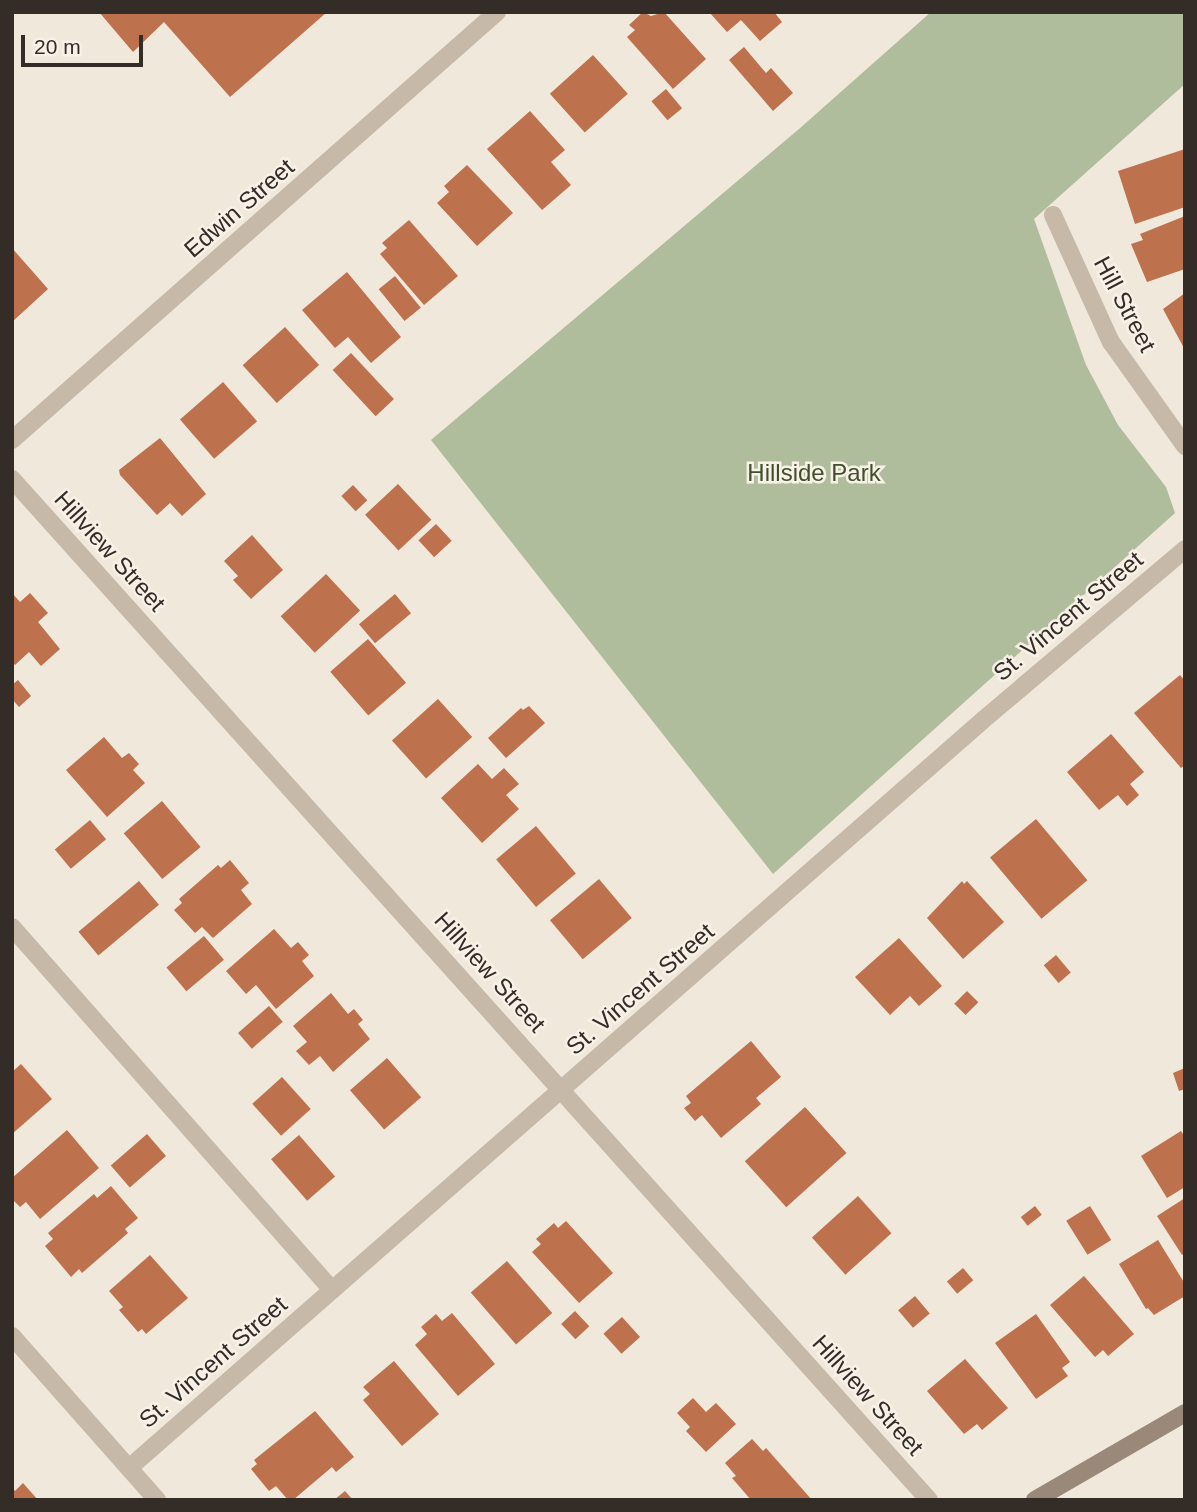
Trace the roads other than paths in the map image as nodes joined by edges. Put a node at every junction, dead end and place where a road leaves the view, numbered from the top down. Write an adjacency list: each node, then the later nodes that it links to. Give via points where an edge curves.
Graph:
1 (497, 12): 3 (street, Edwin Street)
2 (1053, 215): 4 (street, Hill Street, via 1111,342)
3 (12, 440)
4 (1185, 446)
5 (12, 478): 8 (street, Hillview Street)
6 (1185, 549): 8 (street, St. Vincent Street)
7 (12, 927): 9 (street)
8 (562, 1089): 9 (street, St. Vincent Street); 14 (street, Hillview Street)
9 (332, 1290): 12 (street, St. Vincent Street)
10 (12, 1336): 12 (street)
11 (1185, 1413): 15 (main road)
12 (129, 1468): 13 (street)
13 (157, 1500)
14 (929, 1500)
15 (1035, 1500)

